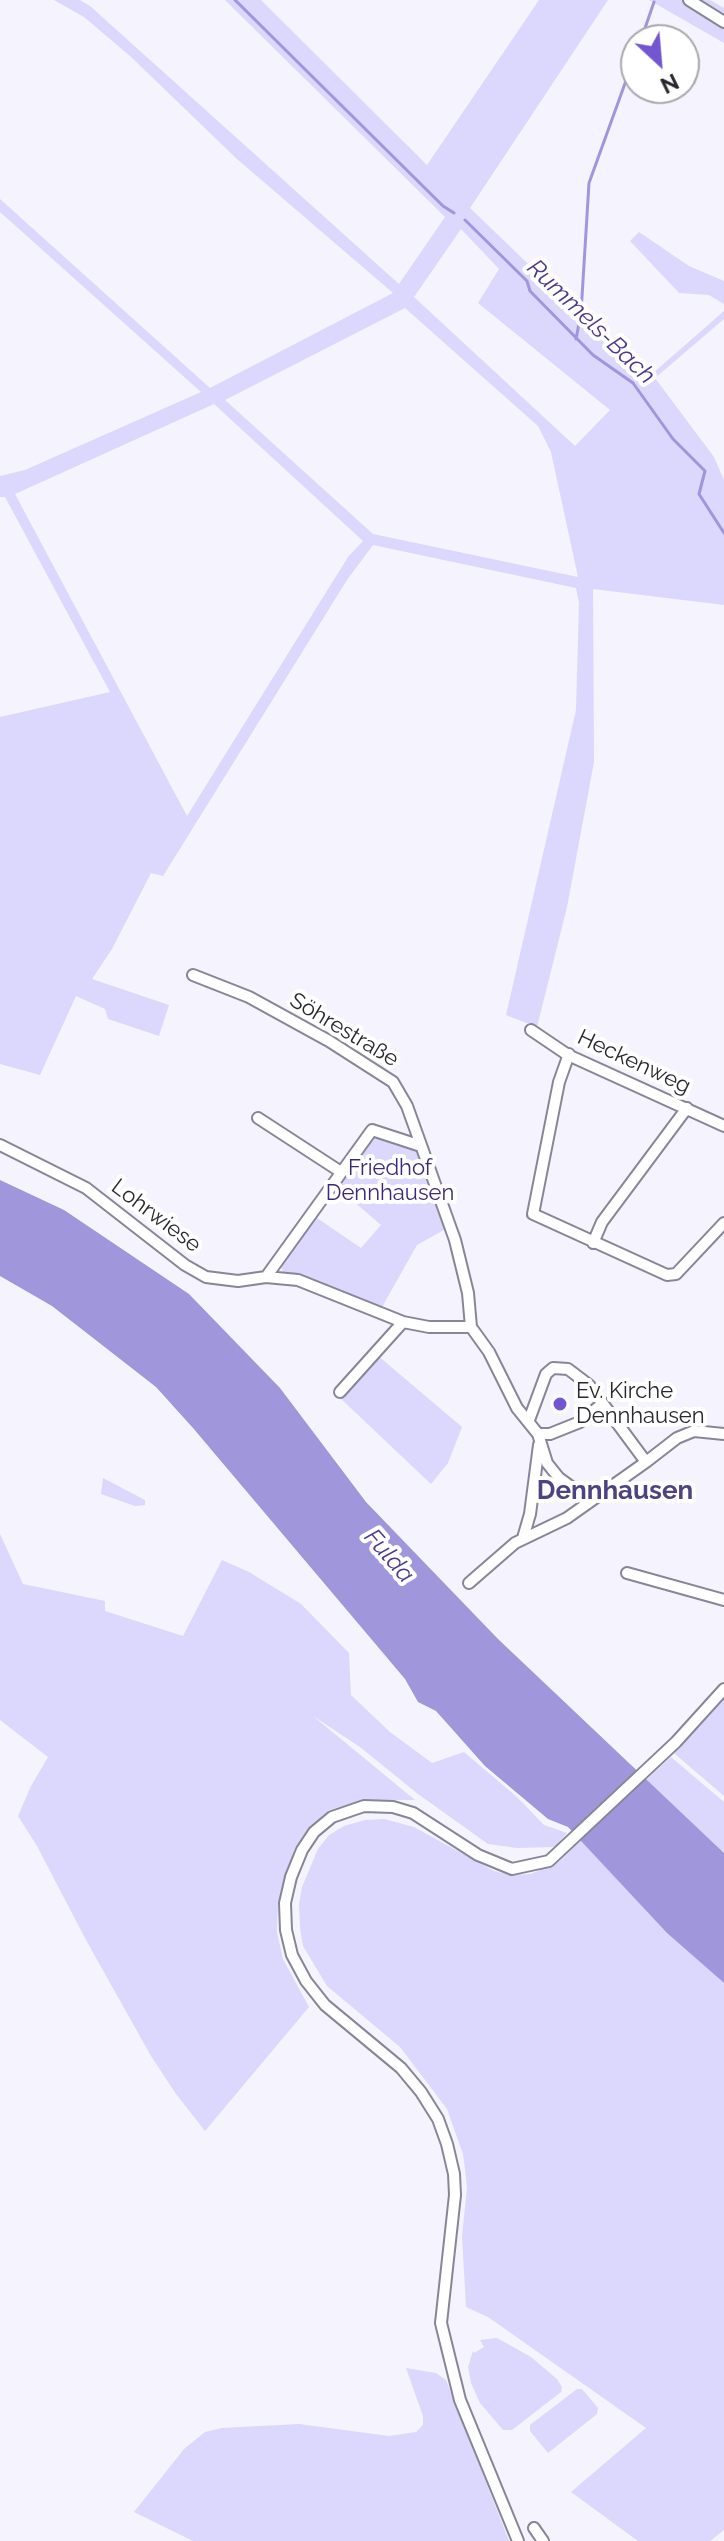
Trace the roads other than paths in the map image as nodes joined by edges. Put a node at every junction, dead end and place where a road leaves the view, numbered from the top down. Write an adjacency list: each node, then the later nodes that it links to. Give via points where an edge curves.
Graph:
1 (689, 0): 2 (street)
2 (724, 22)
3 (193, 975): 10 (street, Söhrestraße, via 249,997 393,1082)
4 (531, 1030): 5 (street, Heckenweg)
5 (569, 1054): 6 (street, Heckenweg); 13 (street, via 533,1214)
6 (687, 1108): 8 (street, Heckenweg); 13 (street, via 602,1222)
7 (258, 1118): 11 (street)
8 (724, 1126)
9 (0, 1145): 14 (street, Lohrwiese, via 86,1188 206,1277)
10 (421, 1146): 11 (street, via 372,1130); 16 (street, Söhrestraße, via 463,1265)
11 (341, 1172): 14 (street)
12 (724, 1223): 13 (street, via 676,1274 667,1275)
13 (593, 1243)
14 (266, 1277): 15 (street, Lohrwiese, via 298,1280)
15 (403, 1322): 16 (street, Lohrwiese); 17 (street)
16 (471, 1327): 19 (street, Söhrestraße)
17 (340, 1392)
18 (602, 1404): 19 (street, via 579,1376 553,1368); 21 (street, via 580,1422); 22 (street)
19 (529, 1420): 21 (street, Söhrestraße)
20 (724, 1434): 22 (street, via 694,1431)
21 (538, 1439): 23 (street, Söhrestraße, via 559,1478); 24 (street)
22 (646, 1462): 23 (street)
23 (589, 1500): 24 (street, via 567,1518)
24 (523, 1538): 26 (street)
25 (627, 1573): 27 (street)
26 (469, 1583)
27 (724, 1600)
28 (724, 1689): 30 (street, via 549,1861 512,1869 478,1855 413,1813 364,1806 332,1817 314,1832 291,1877 286,1930 306,1981 325,2005 401,2068 438,2119 447,2144 455,2195 441,2323 460,2400)
29 (534, 2528): 31 (street)
30 (518, 2541)
31 (543, 2541)

